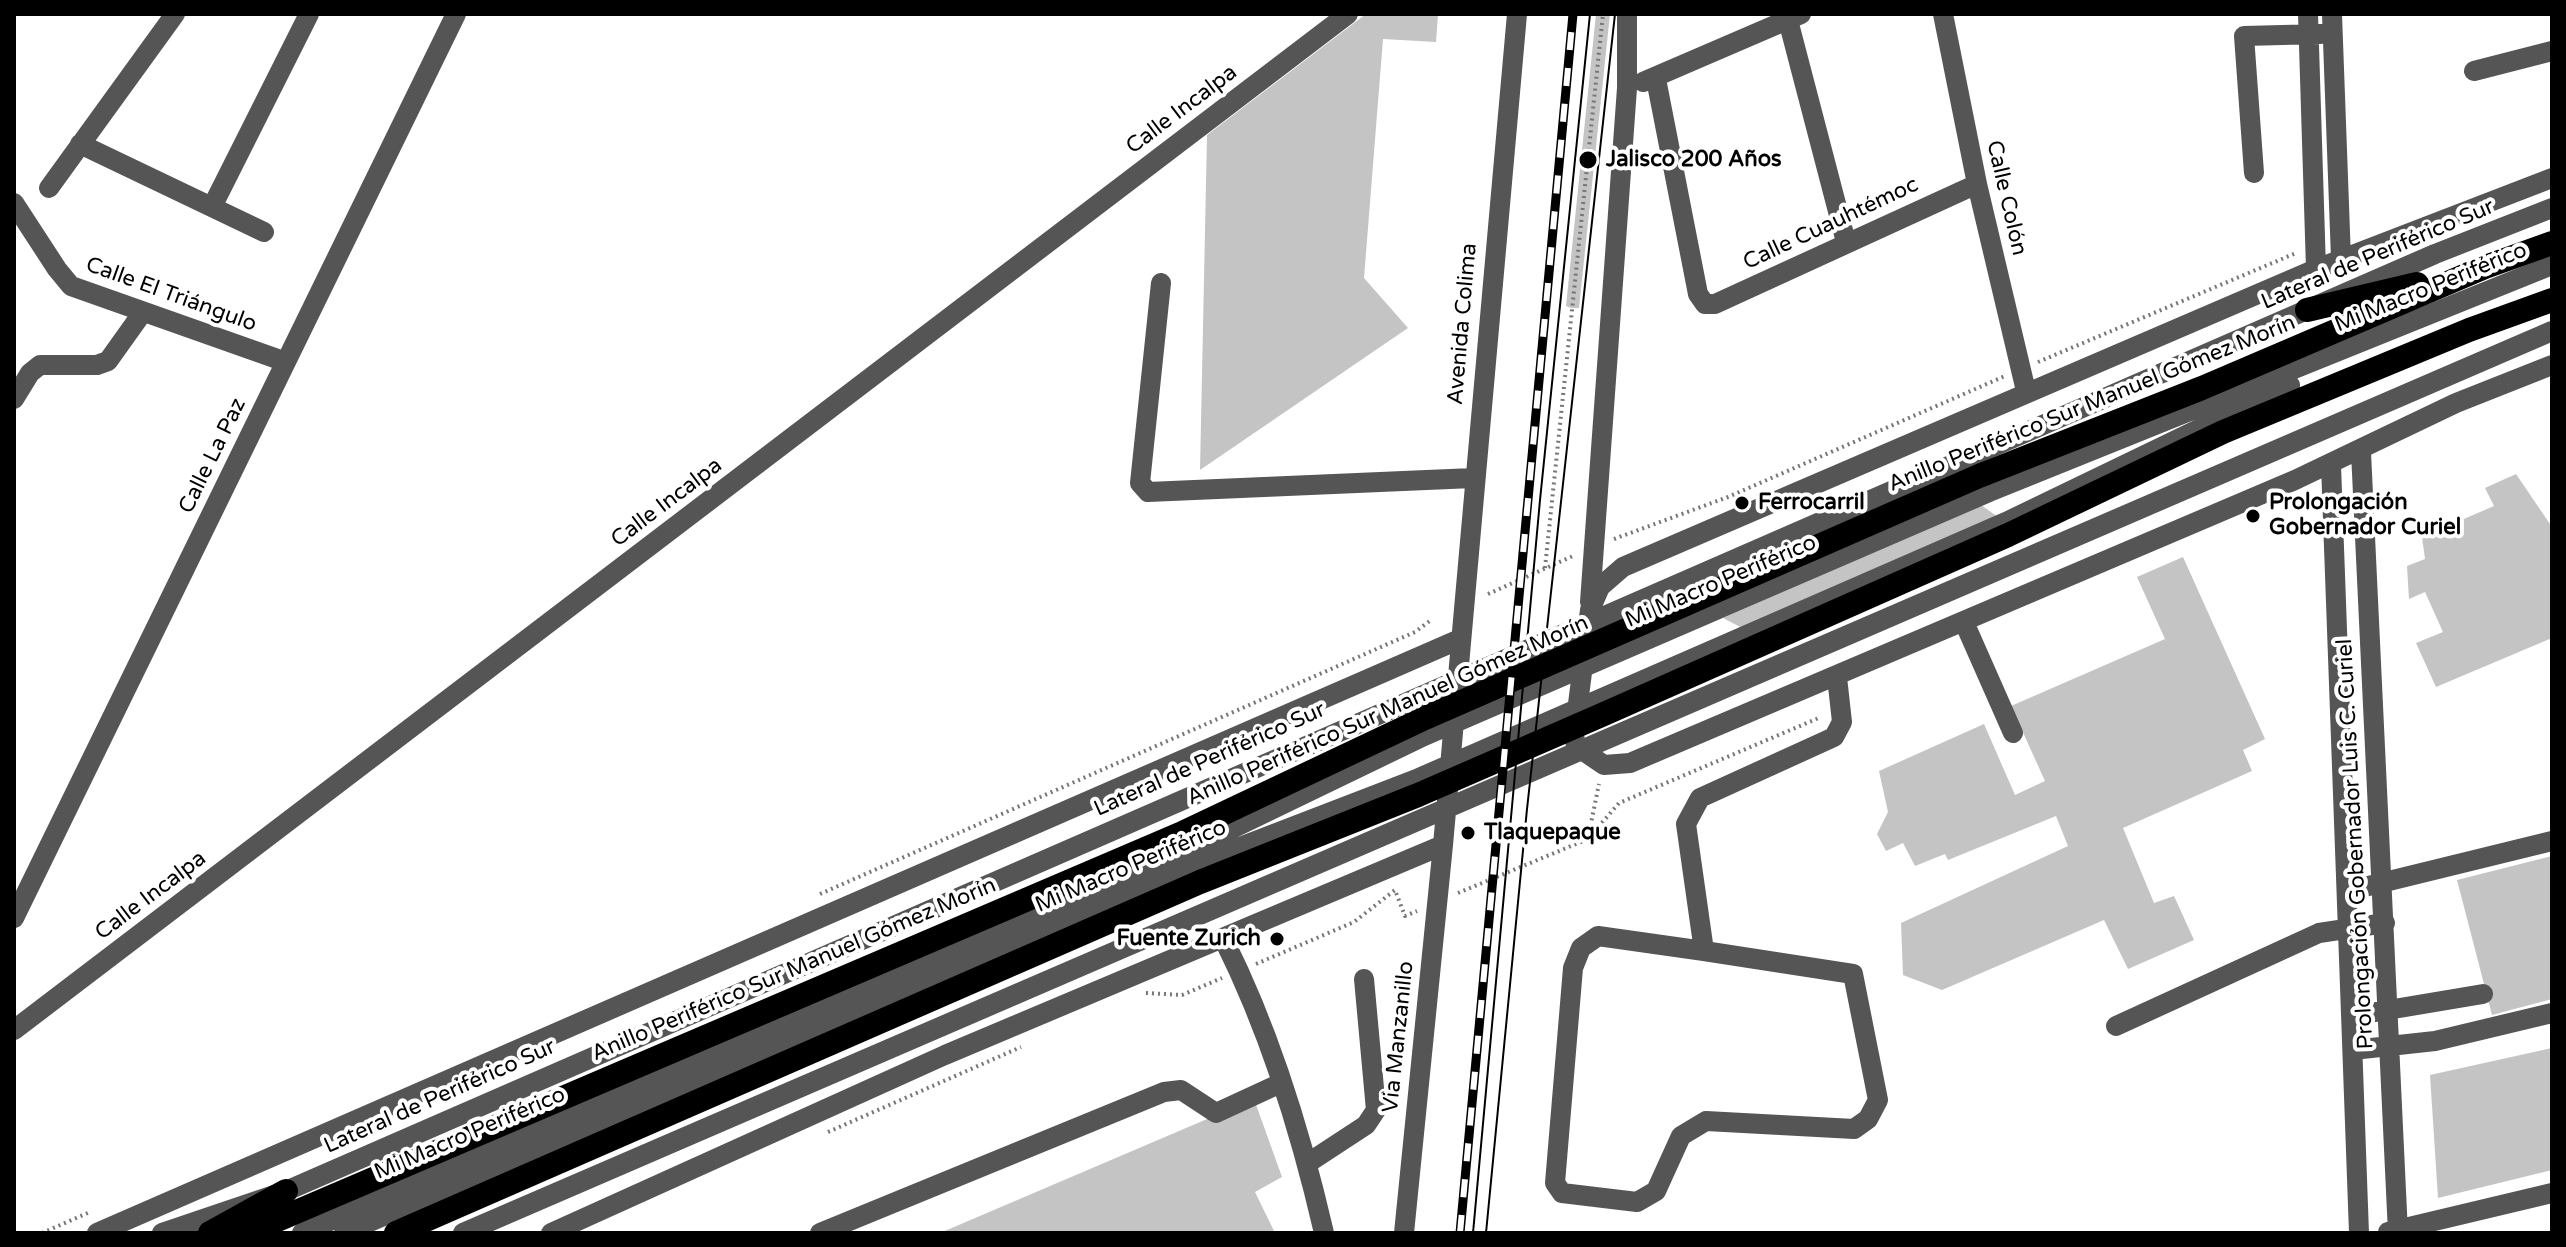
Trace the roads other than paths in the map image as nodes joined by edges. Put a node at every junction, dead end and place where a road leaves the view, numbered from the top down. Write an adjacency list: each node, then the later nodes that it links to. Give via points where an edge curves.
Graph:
1 (175, 14): 15 (street)
2 (309, 14): 20 (street)
3 (456, 14): 36 (street, Calle La Paz)
4 (1348, 14): 70 (street, Calle Incalpa)
5 (1517, 14): 43 (street, Avenida Colima)
6 (1627, 14): 14 (street)
7 (1943, 14): 18 (street, Calle Colón)
8 (1794, 17): 13 (street); 24 (street)
9 (2333, 23): 10 (street); 26 (street)
10 (2308, 24): 16 (street, via 2244,36); 29 (street)
11 (2552, 51): 12 (street)
12 (2474, 71)
13 (1656, 79): 14 (street); 24 (street, Calle Cuauhtémoc, via 1698,294 1705,304 1715,304)
14 (1627, 88): 46 (street)
15 (80, 144): 19 (street); 20 (street)
16 (2254, 173)
17 (2552, 178): 26 (street)
18 (1977, 184): 24 (street, Calle Cuauhtémoc); 39 (street, Calle Colón)
19 (49, 188)
20 (212, 207): 23 (street)
21 (2552, 208): 33 (street, Lateral de Periférico Sur)
22 (17, 215): 34 (street, Calle El Triángulo, via 71,286)
23 (264, 232)
24 (1846, 242)
25 (2552, 243): 28 (highway, Anillo Periférico Sur Manuel Gómez Morín)
26 (2341, 259): 29 (street)
27 (2552, 265): 49 (street, Mi Macro Periférico)
28 (2485, 267): 33 (highway); 49 (highway, Anillo Periférico Sur Manuel Gómez Morín, via 1979,476)
29 (2316, 269): 39 (street)
30 (2552, 276): 51 (street, Mi Macro Periférico, via 2351,356 2006,522)
31 (1161, 283): 43 (street, via 1140,483 1148,492)
32 (2552, 300): 51 (highway, via 2223,432 2008,535)
33 (2307, 310): 75 (street, Lateral de Periférico Sur)
34 (143, 312): 36 (street, Calle El Triángulo); 40 (street, via 108,361 40,365)
35 (2552, 331): 85 (street)
36 (286, 362): 59 (street, Calle La Paz)
37 (2543, 369): 38 (street); 41 (street, via 2456,403)
38 (2552, 385)
39 (2026, 391): 46 (street, via 1623,567 1600,587)
40 (14, 399)
41 (2361, 452): 42 (street); 44 (street, Prolongación Gobernador Luis C. Curiel)
42 (2331, 465): 45 (street, Prolongación Gobernador Luis C. Curiel); 47 (street)
43 (1473, 478): 48 (street, Avenida Colima)
44 (2367, 570): 45 (street); 57 (street, Prolongación Gobernador Luis C. Curiel)
45 (2335, 575): 58 (street, Prolongación Gobernador Luis C. Curiel)
46 (1590, 610): 50 (street, via 1574,735 1576,746 1604,765 1630,763)
47 (1964, 622): 50 (street); 53 (street)
48 (1460, 639): 56 (street, Via Manzanillo); 78 (street)
49 (1596, 654): 52 (highway, Anillo Periférico Sur Manuel Gómez Morín)
50 (1837, 677): 63 (street, via 1842,722 1834,737 1700,798 1686,824)
51 (1603, 705): 54 (highway)
52 (1424, 727): 81 (highway, Anillo Periférico Sur Manuel Gómez Morín); 82 (street, Mi Macro Periférico, via 1188,850)
53 (2013, 733)
54 (1419, 786): 83 (street, Mi Macro Periférico, via 1193,865); 84 (highway)
55 (2552, 841): 57 (street)
56 (1443, 845): 62 (street); 89 (street, Via Manzanillo)
57 (2383, 884): 58 (street); 60 (street, Prolongación Gobernador Luis C. Curiel)
58 (2348, 891): 61 (street, Prolongación Gobernador Luis C. Curiel)
59 (14, 918)
60 (2385, 923): 61 (street); 66 (street, Prolongación Gobernador Luis C. Curiel)
61 (2349, 929): 68 (street, Prolongación Gobernador Luis C. Curiel); 69 (street, via 2319,933)
62 (1224, 940): 73 (street); 86 (street, via 945,1055)
63 (1704, 951): 63 (street, via 1853,974 1878,1100 1868,1119 1854,1129 1706,1121 1681,1136 1649,1197 1637,1202 1562,1193 1555,1183 1556,1168 1573,968 1581,948 1598,936)
64 (1364, 979): 74 (street, via 1376,1110 1366,1125)
65 (2483, 994): 66 (street)
66 (2389, 1011): 68 (street); 71 (street, Prolongación Gobernador Luis C. Curiel)
67 (2552, 1013): 71 (street, via 2435,1041)
68 (2352, 1016): 72 (street, Prolongación Gobernador Luis C. Curiel)
69 (2116, 1026)
70 (14, 1030)
71 (2390, 1046): 72 (street); 77 (street, Prolongación Gobernador Luis C. Curiel)
72 (2353, 1050): 90 (street, Prolongación Gobernador Luis C. Curiel)
73 (1281, 1083): 74 (street); 87 (street, via 1216,1113 1181,1090 1164,1092)
74 (1308, 1163): 88 (street)
75 (286, 1191): 79 (street, Lateral de Periférico Sur); 80 (highway)
76 (2552, 1193): 77 (street)
77 (2393, 1232)
78 (97, 1233)
79 (162, 1233)
80 (210, 1233)
81 (247, 1233)
82 (302, 1233)
83 (344, 1233)
84 (396, 1233)
85 (463, 1233)
86 (551, 1233)
87 (820, 1233)
88 (1324, 1233)
89 (1404, 1233)
90 (2359, 1233)

